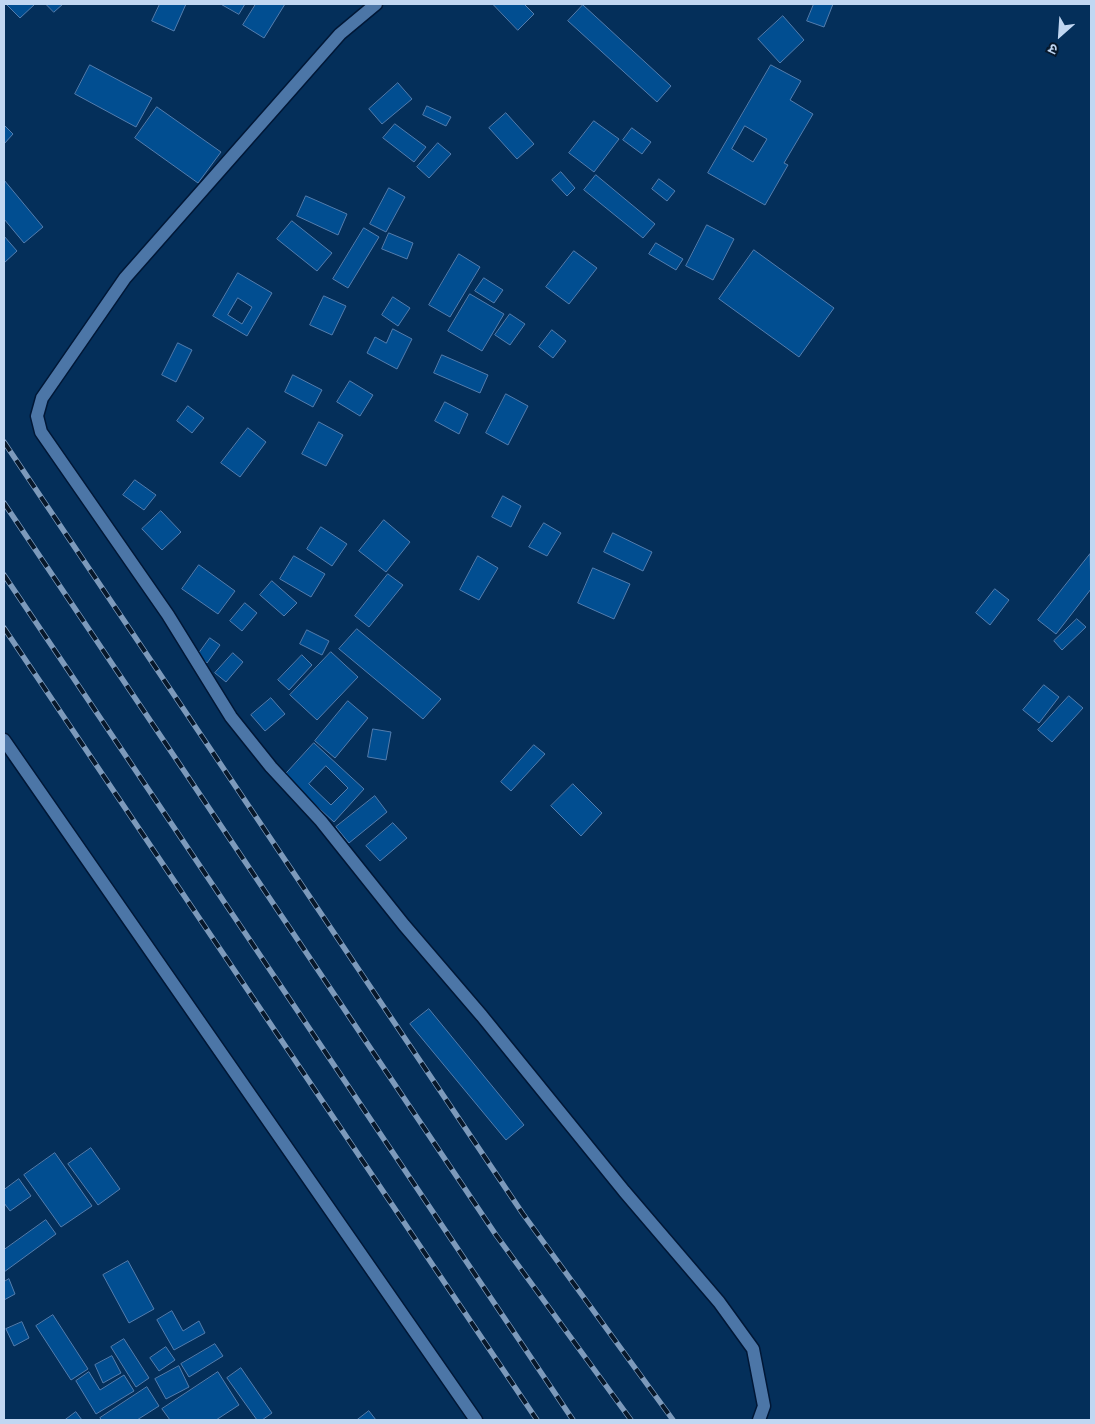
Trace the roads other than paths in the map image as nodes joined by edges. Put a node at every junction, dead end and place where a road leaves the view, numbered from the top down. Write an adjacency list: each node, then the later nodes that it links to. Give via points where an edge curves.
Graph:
1 (376, 4): 4 (street, via 340,34 125,278 42,398 36,416 41,432 168,615 231,717 719,1302 753,1349 764,1406)
2 (4, 740): 3 (street)
3 (476, 1420)
4 (759, 1420)

